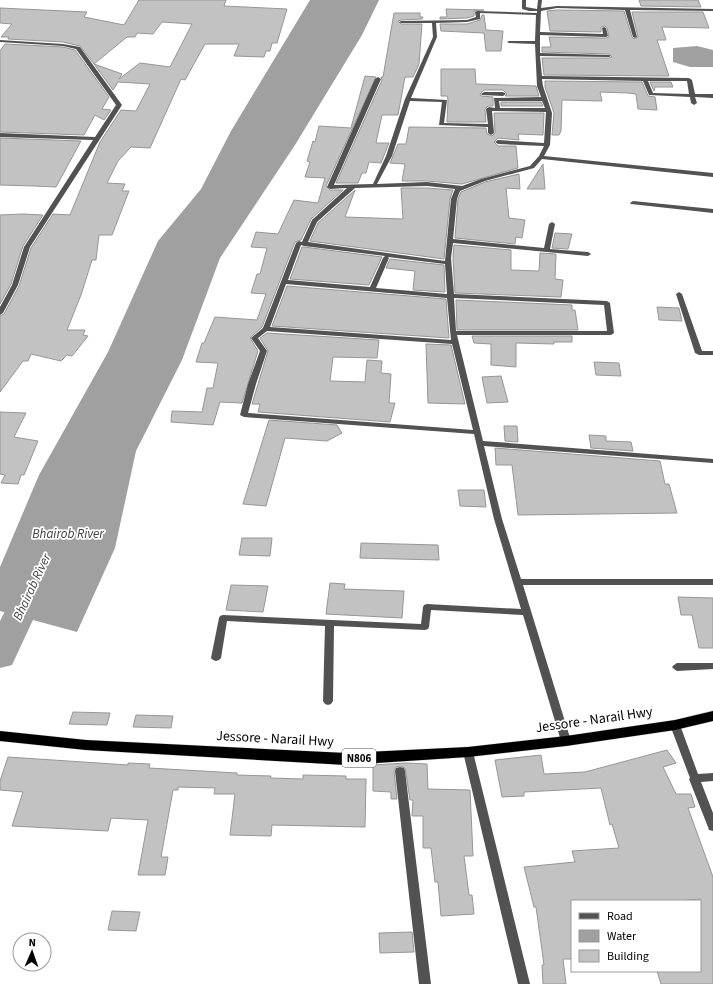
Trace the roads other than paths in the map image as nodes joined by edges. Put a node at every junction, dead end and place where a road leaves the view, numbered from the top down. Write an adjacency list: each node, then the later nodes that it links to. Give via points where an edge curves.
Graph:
1 (524, 0): 5 (street, via 524,8)
2 (540, 0): 5 (street)
3 (627, 8): 4 (street); 5 (street, via 558,7); 10 (street)
4 (713, 10)
5 (539, 12): 7 (street, via 477,12 478,18 466,21); 9 (street)
6 (400, 22): 7 (street)
7 (434, 22): 23 (street, via 435,37)
8 (604, 28): 9 (street, via 606,36)
9 (538, 34): 13 (street)
10 (635, 37)
11 (0, 41): 30 (street, via 78,48 119,105)
12 (509, 42): 13 (street)
13 (537, 43): 14 (street)
14 (538, 54): 15 (street); 16 (street)
15 (609, 56)
16 (539, 77): 18 (street); 22 (street)
17 (378, 79): 36 (street, via 330,187)
18 (645, 79): 20 (street, via 651,94); 20 (street, via 689,80)
19 (484, 94): 22 (street)
20 (692, 94): 21 (street); 24 (street)
21 (713, 96)
22 (544, 97): 25 (street, via 496,99); 26 (street)
23 (408, 99): 27 (street, via 445,101 441,124); 35 (street, via 389,156)
24 (694, 103)
25 (498, 109): 26 (street); 27 (street, via 489,109)
26 (548, 110): 32 (street, via 550,123)
27 (491, 126): 28 (street)
28 (490, 133)
29 (0, 135): 30 (street)
30 (97, 139): 51 (street, via 27,247 15,285)
31 (498, 142): 32 (street)
32 (547, 145): 33 (street)
33 (541, 157): 34 (street); 37 (street, via 532,167)
34 (713, 175)
35 (375, 183)
36 (353, 186): 37 (street, via 427,184); 42 (street, via 314,221)
37 (462, 188): 41 (street, via 457,190 454,199)
38 (633, 203): 39 (street)
39 (713, 211)
40 (552, 224): 43 (street)
41 (450, 241): 43 (street); 46 (street)
42 (304, 244): 46 (street); 47 (street, via 299,243)
43 (547, 250): 44 (street)
44 (588, 254)
45 (386, 258): 48 (street)
46 (449, 263): 50 (street)
47 (284, 282): 48 (street); 52 (street)
48 (372, 290): 50 (street)
49 (678, 294): 55 (street, via 699,353)
50 (451, 296): 53 (street); 53 (street, via 607,303 611,333)
51 (0, 313)
52 (266, 329): 54 (street); 56 (street, via 254,338 264,351 244,415)
53 (453, 333): 54 (street)
54 (455, 342): 57 (street)
55 (713, 353)
56 (472, 432)
57 (480, 443): 58 (street); 59 (street, via 498,519)
58 (713, 461)
59 (517, 582): 60 (street); 61 (street)
60 (713, 582)
61 (526, 612): 62 (street, via 427,607 425,627); 70 (street)
62 (330, 622): 63 (street, via 223,618); 66 (street)
63 (216, 658)
64 (713, 666): 65 (street)
65 (677, 667)
66 (328, 701)
67 (713, 716): 68 (highway, Jessore - Narail Hwy / N806)
68 (674, 726): 70 (highway, Jessore - Narail Hwy / N806); 74 (street)
69 (2, 736): 71 (highway, Jessore - Narail Hwy / N806, via 86,745 346,759)
70 (566, 741): 71 (highway, Jessore - Narail Hwy / N806)
71 (468, 752): 77 (street)
72 (400, 771): 76 (street)
73 (713, 777): 74 (street)
74 (694, 779): 75 (street)
75 (713, 827)
76 (425, 984)
77 (524, 984)

